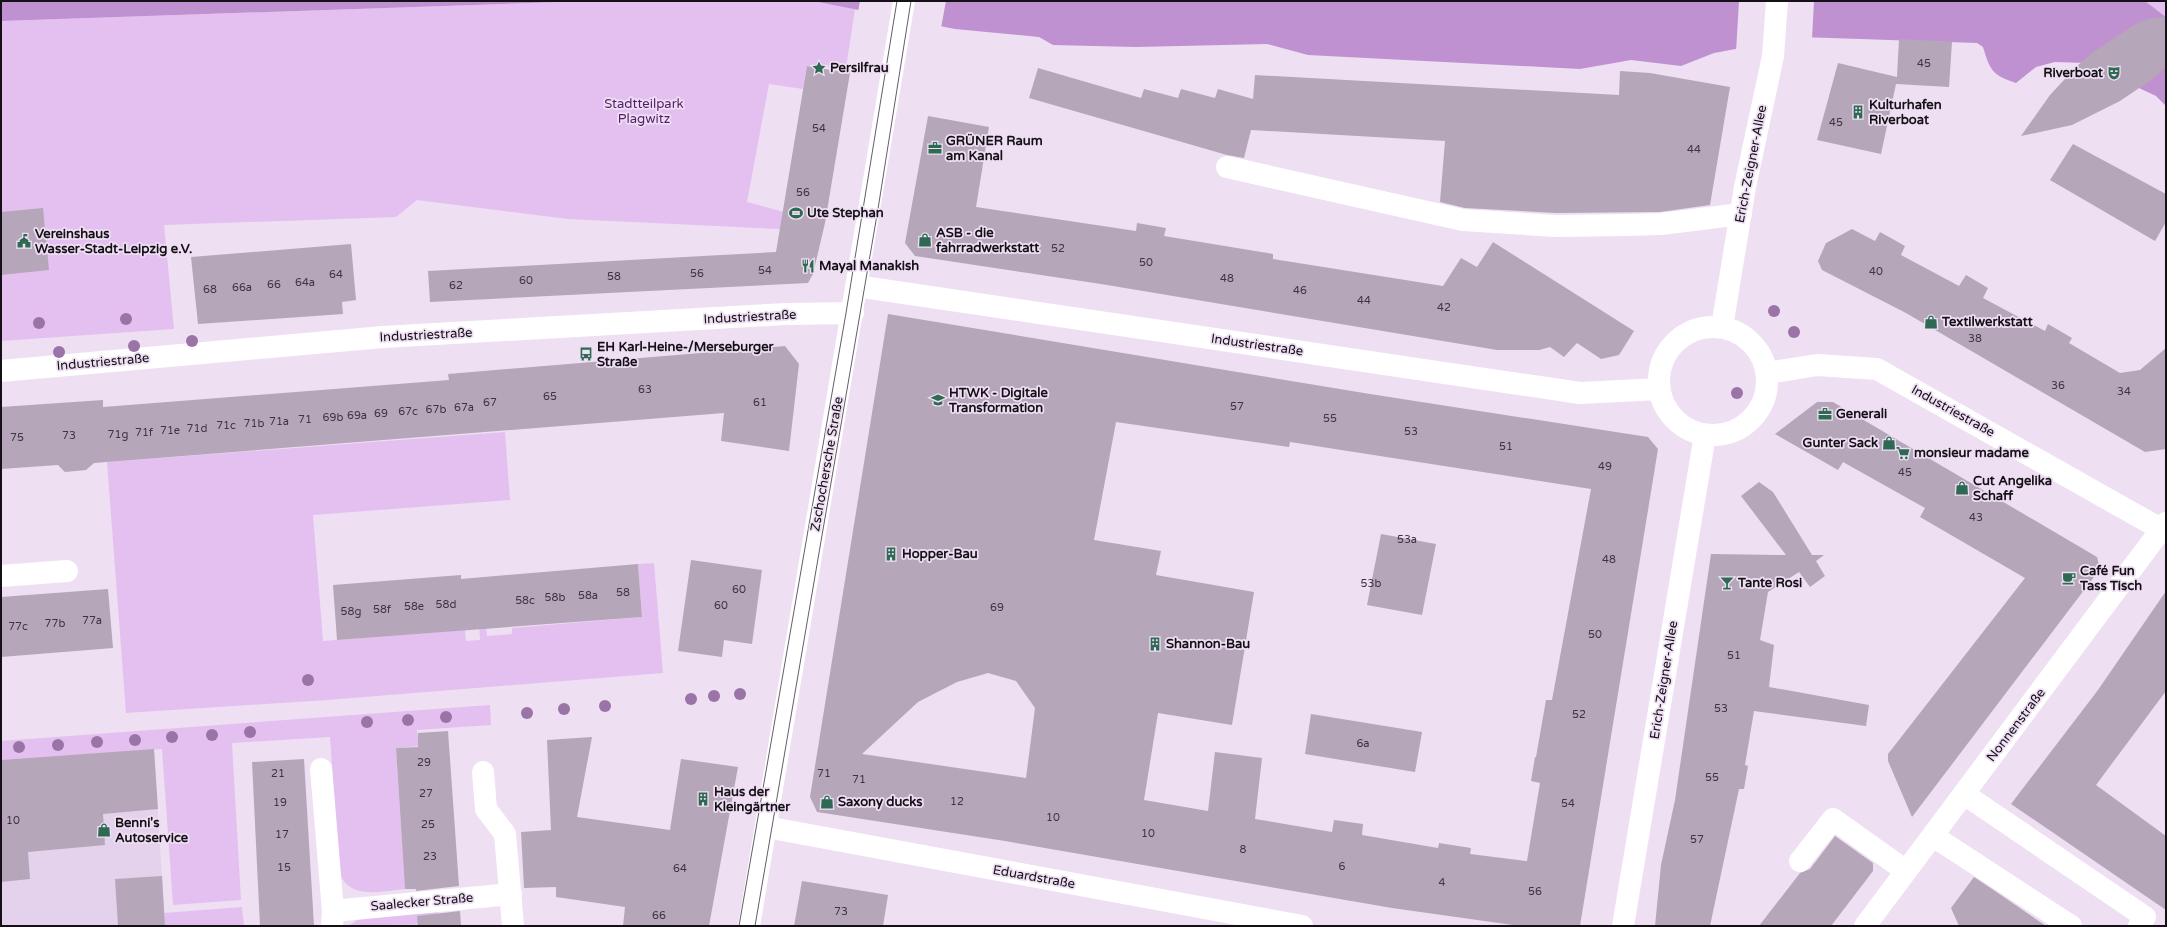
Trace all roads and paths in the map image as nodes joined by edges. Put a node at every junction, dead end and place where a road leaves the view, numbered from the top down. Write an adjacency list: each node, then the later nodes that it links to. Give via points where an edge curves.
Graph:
1 (904, 1): 5 (street, Zschochersche Straße)
2 (1777, 1): 4 (street, Erich-Zeigner-Allee, via 1773,56)
3 (1227, 167): 4 (street, via 1463,220 1556,226 1625,225 1661,224)
4 (1741, 214): 7 (street, Erich-Zeigner-Allee)
5 (856, 286): 6 (street, Zschochersche Straße); 10 (street, Industriestraße, via 1580,393)
6 (853, 313): 8 (street, Industriestraße, via 786,314 383,337); 18 (street, Zschochersche Straße)
7 (1722, 327): 9 (street, via 1738,332 1752,342 1762,356); 10 (street, via 1706,327 1689,332 1675,341 1665,355 1659,372)
8 (1, 371)
9 (1767, 373): 11 (street, via 1763,403 1753,418 1740,429 1723,435); 12 (street, Industriestraße, via 1817,366 1877,369)
10 (1659, 389): 11 (street, via 1662,401 1674,420 1684,428)
11 (1705, 435): 27 (street, Erich-Zeigner-Allee)
12 (2164, 528): 17 (street, Nonnenstraße)
13 (67, 571): 14 (street)
14 (1, 576)
15 (321, 770): 23 (street, Saalecker Straße)
16 (483, 772): 22 (street, via 486,809 505,834)
17 (1964, 794): 19 (street, Nonnenstraße); 30 (street, via 2145,917)
18 (766, 827): 25 (street, Zschochersche Straße); 26 (street, Eduardstraße)
19 (1933, 836): 21 (street, Nonnenstraße); 29 (street)
20 (1800, 861): 21 (street, via 1833,819)
21 (1906, 871): 28 (street, Nonnenstraße)
22 (511, 894): 23 (street, Saalecker Straße); 24 (street)
23 (333, 918)
24 (513, 926)
25 (749, 926)
26 (1302, 926)
27 (1623, 926)
28 (1865, 926)
29 (2072, 926)
30 (2139, 926)

